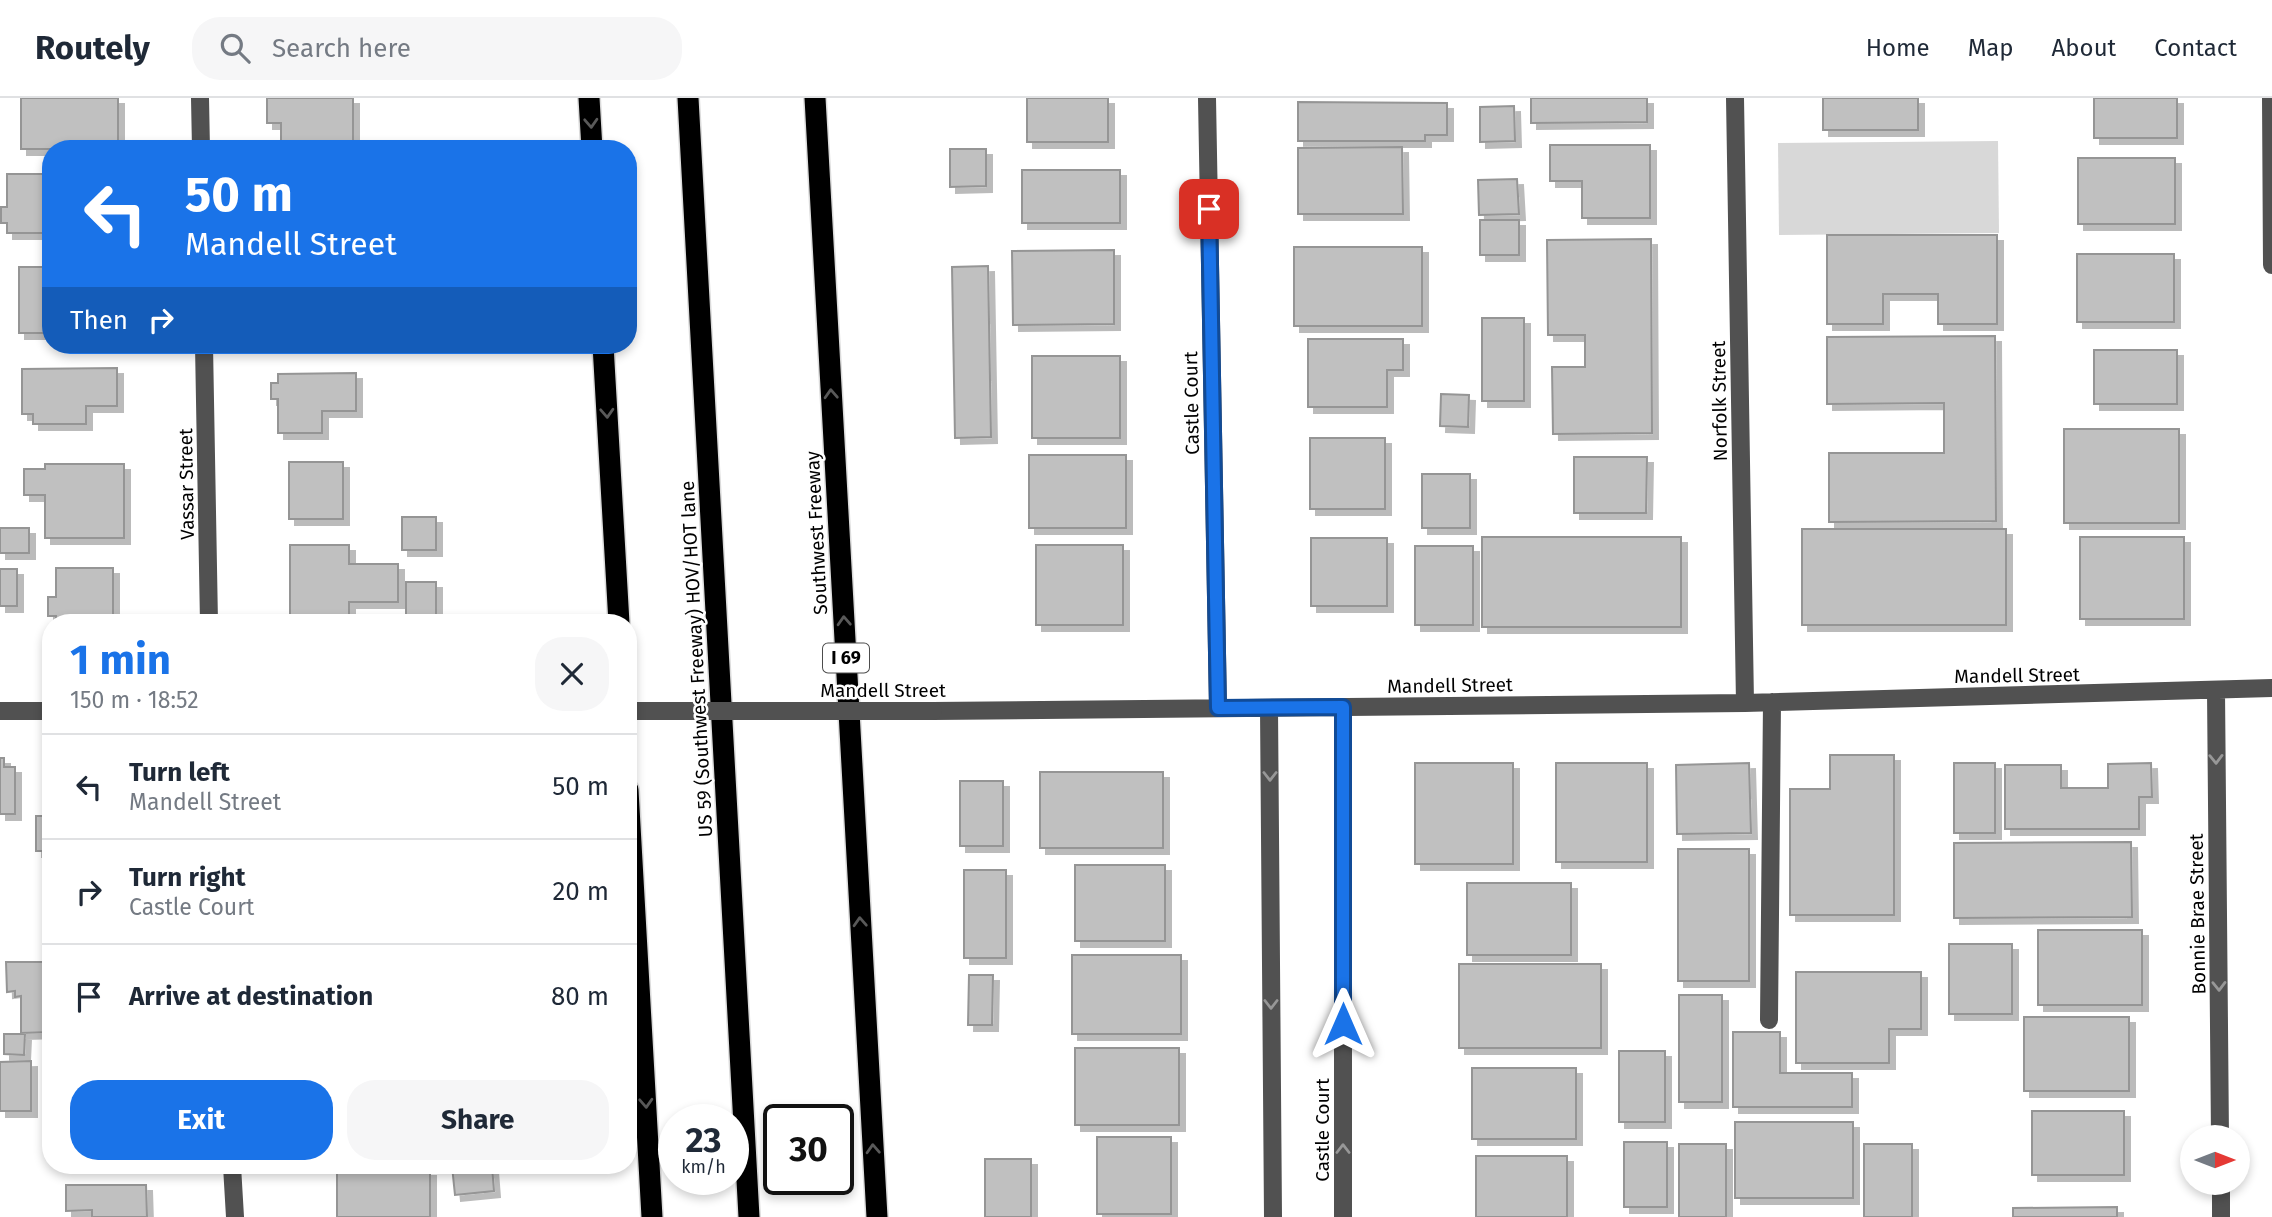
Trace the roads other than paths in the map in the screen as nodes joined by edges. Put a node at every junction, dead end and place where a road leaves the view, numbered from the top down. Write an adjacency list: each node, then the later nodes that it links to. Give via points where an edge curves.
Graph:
1 (200, 98): 8 (street)
2 (589, 98): 9 (highway, one-way to 9)
3 (688, 98): 32 (highway, US 59 (Southwest Freeway) HOV/HOT lane)
4 (815, 98): 33 (highway, Southwest Freeway / I 69, one-way to 4)
5 (1207, 98): 20 (street, Castle Court)
6 (1735, 98): 18 (street, Norfolk Street)
7 (2270, 98): 10 (street)
8 (201, 140)
9 (591, 140)
10 (2272, 265)
11 (204, 354): 13 (street, Vassar Street)
12 (604, 354): 14 (highway, one-way to 14)
13 (209, 614)
14 (618, 614)
15 (2272, 688): 16 (street, Mandell Street)
16 (2216, 691): 17 (street, Mandell Street); 27 (street, Bonnie Brae Street, one-way to 27)
17 (1772, 702): 18 (street, Mandell Street); 26 (street)
18 (1745, 703): 19 (street, Mandell Street)
19 (1343, 707): 21 (street, Mandell Street); 35 (street, Castle Court, one-way to 19)
20 (1218, 708): 21 (street, Mandell Street); 24 (street, Mandell Street, bridge)
21 (1269, 708): 34 (street, one-way to 34)
22 (0, 711): 23 (street)
23 (42, 711)
24 (637, 711)
25 (637, 950): 31 (highway, one-way to 31)
26 (1769, 1020)
27 (2220, 1125)
28 (232, 1174): 30 (street)
29 (2221, 1195): 36 (street)
30 (234, 1217)
31 (652, 1217)
32 (749, 1217)
33 (877, 1217)
34 (1273, 1217)
35 (1343, 1217)
36 (2221, 1217)

